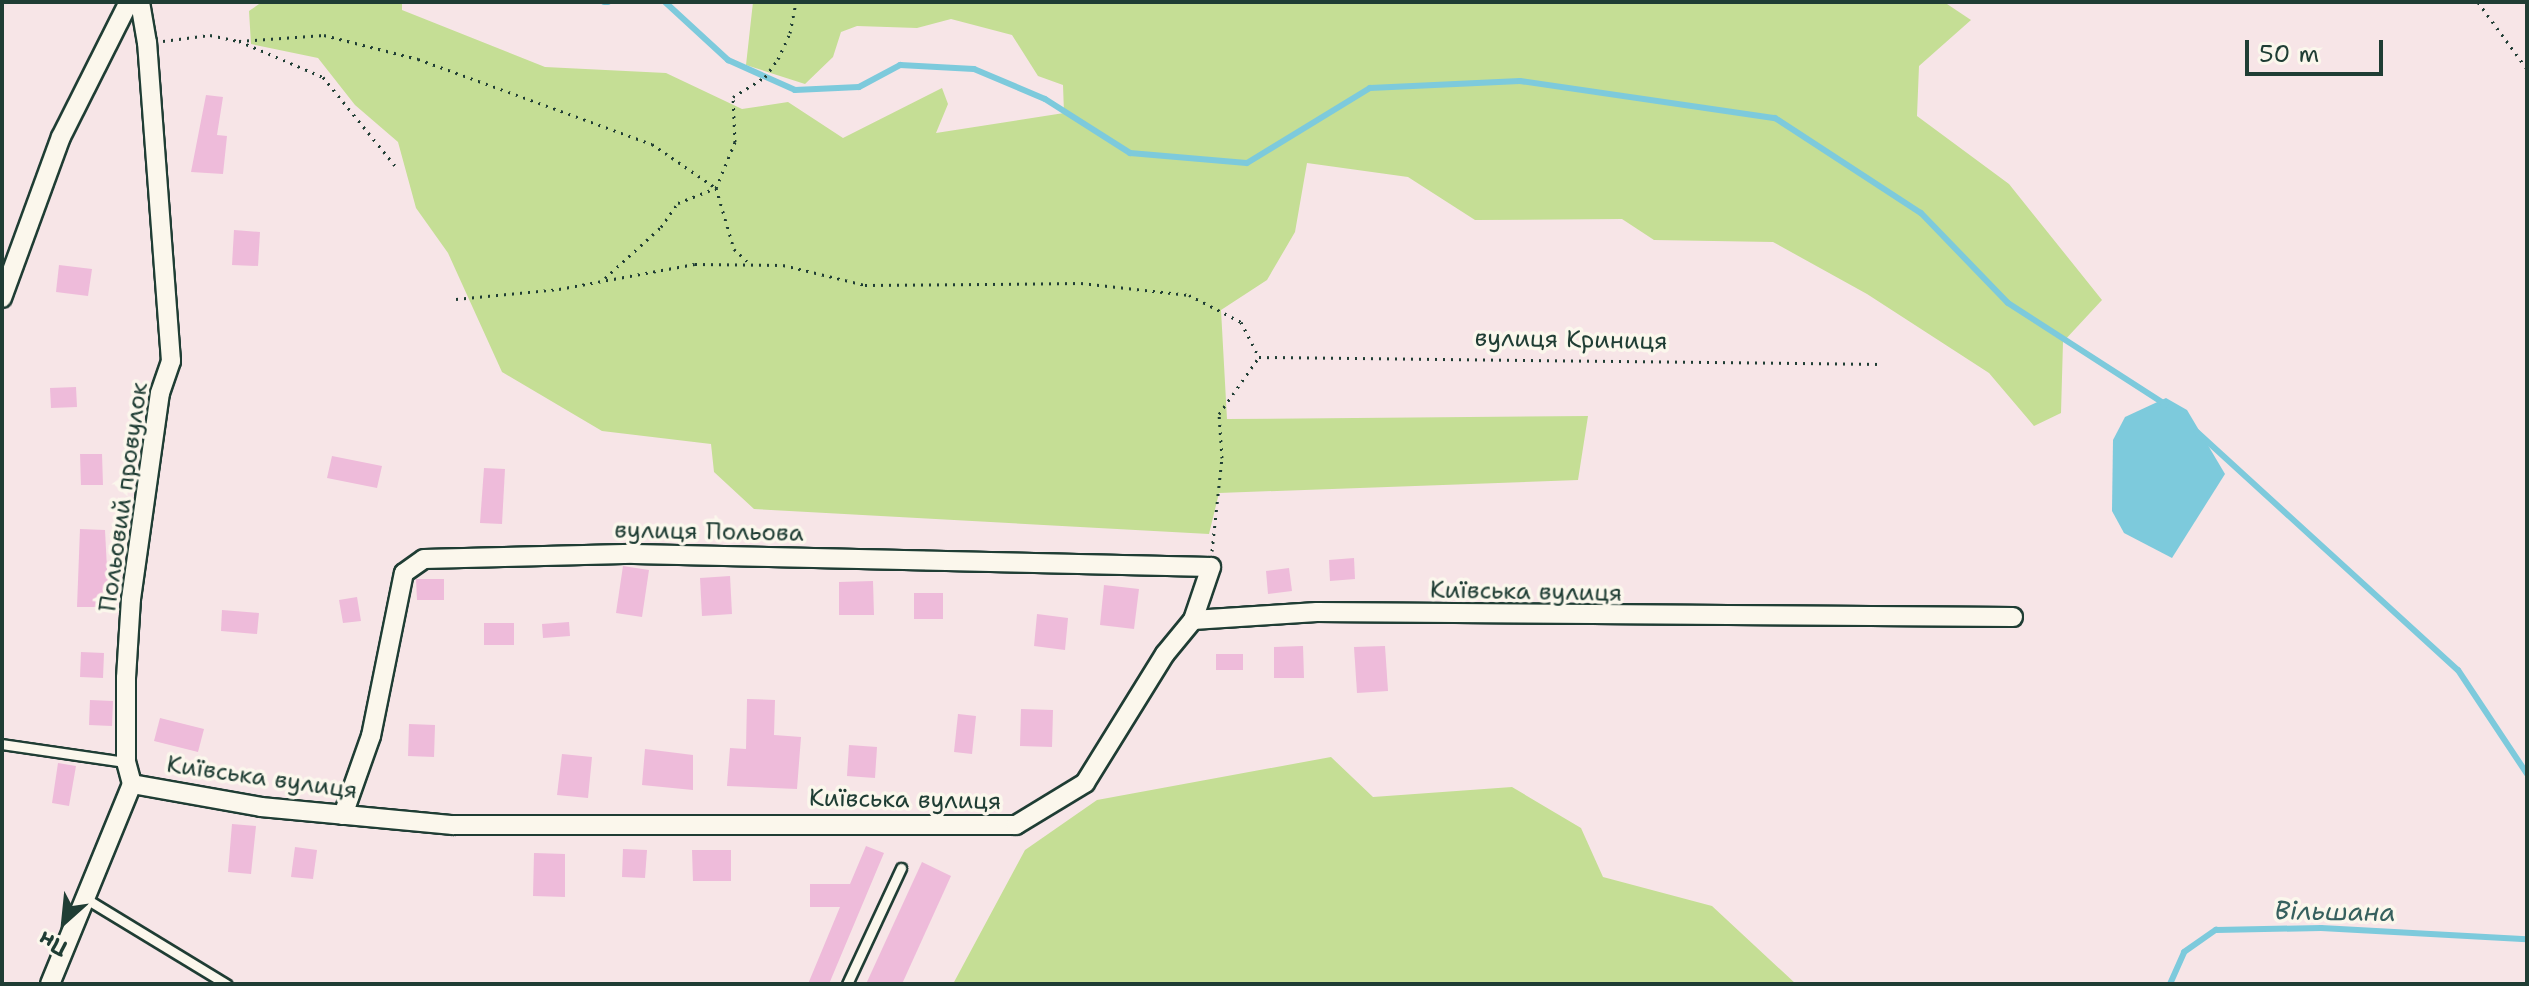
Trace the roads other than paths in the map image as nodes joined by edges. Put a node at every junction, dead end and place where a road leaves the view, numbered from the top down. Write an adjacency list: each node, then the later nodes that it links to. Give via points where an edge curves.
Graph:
1 (129, 2): 3 (street, via 61,137)
2 (140, 2): 7 (street, Польовий провулок, via 171,361 160,393 131,599)
3 (2, 298)
4 (2013, 617): 5 (street, Київська вулиця, via 1317,612)
5 (1193, 620): 9 (street, Київська вулиця, via 1165,654 1085,783 1016,825 453,825); 9 (street, вулиця Польова, via 1211,567 634,554 424,559 404,573 371,736)
6 (2, 744): 7 (lane)
7 (126, 762): 8 (street, Польовий провулок)
8 (132, 784): 9 (street, Київська вулиця, via 261,807); 11 (street)
9 (343, 815)
10 (901, 868): 14 (lane)
11 (88, 900): 12 (street); 13 (lane)
12 (50, 984)
13 (226, 984)
14 (847, 984)

